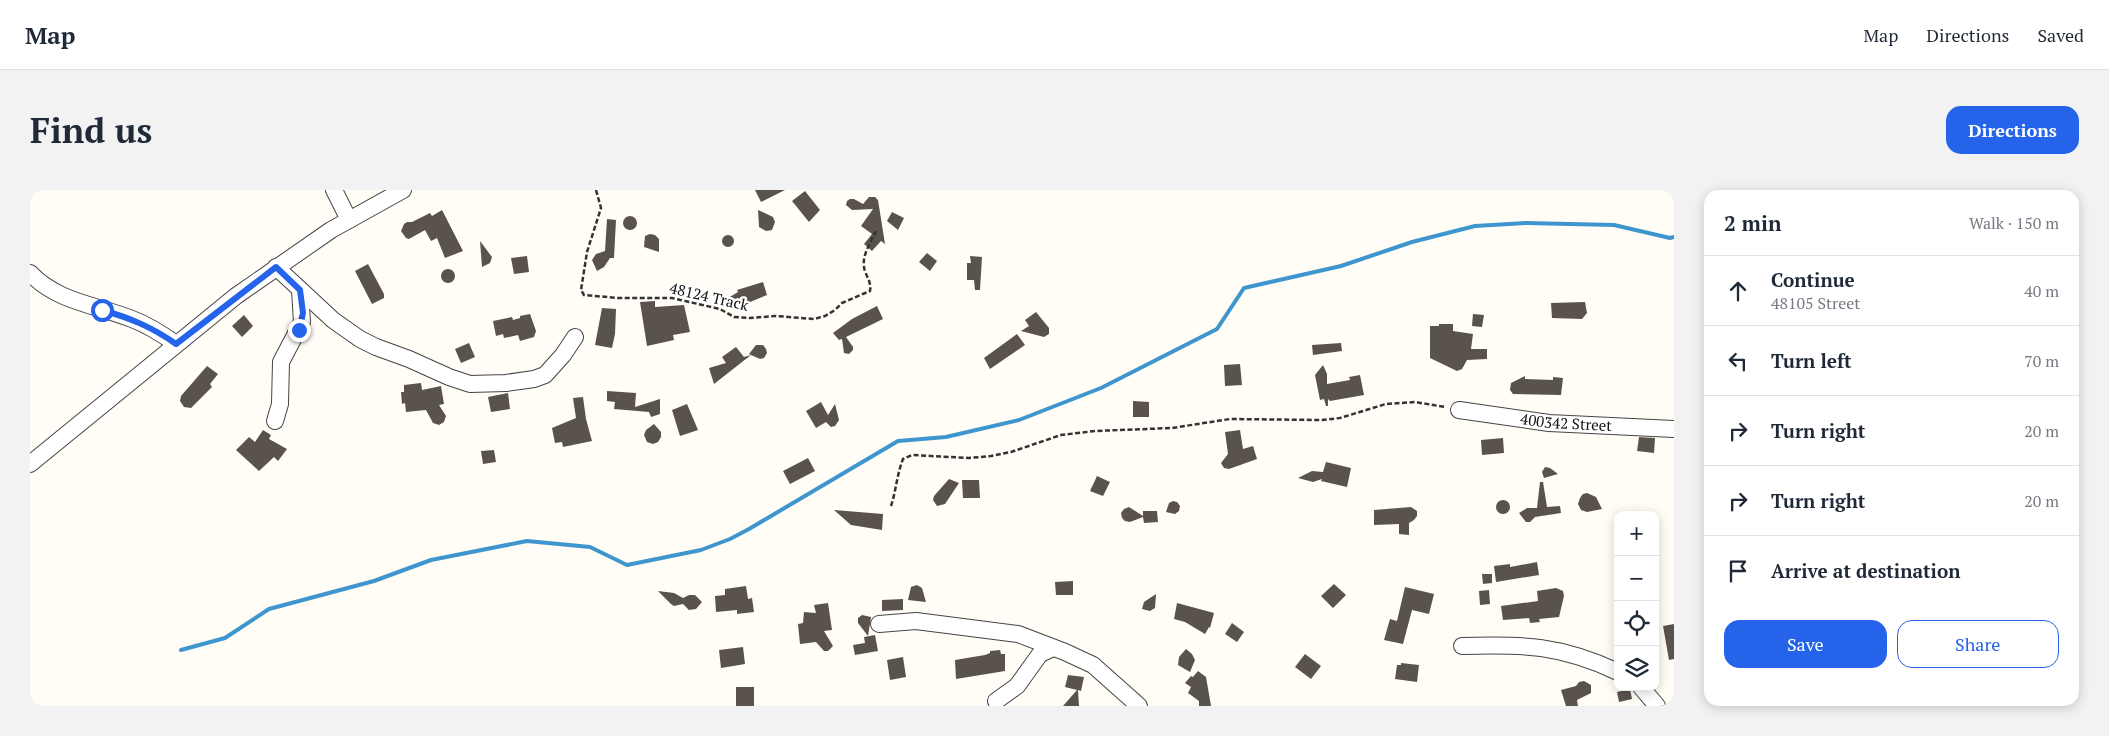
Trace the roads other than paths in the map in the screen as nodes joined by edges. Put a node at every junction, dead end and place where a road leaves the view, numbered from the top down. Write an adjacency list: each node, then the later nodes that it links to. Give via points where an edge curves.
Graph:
1 (334, 190): 3 (street)
2 (403, 190): 3 (street)
3 (349, 220): 4 (street)
4 (276, 267): 6 (street); 8 (street)
5 (30, 273): 8 (street, via 71,300 142,324)
6 (300, 290): 7 (street, via 333,320 376,348 470,384 506,383 539,377 553,367); 10 (street, via 302,322 282,362 280,404)
7 (575, 337)
8 (176, 344): 12 (street)
9 (1459, 410): 11 (street, 400342 Street, via 1548,423)
10 (275, 421)
11 (1674, 429)
12 (30, 464)
13 (879, 624): 15 (street, via 916,620 1006,632)
14 (1462, 646): 16 (street, via 1502,644 1552,648)
15 (1053, 648): 18 (street, via 1040,654 1017,686); 19 (street, via 1093,665)
16 (1614, 670)
17 (1644, 691): 20 (street)
18 (996, 701)
19 (1139, 706)
20 (1657, 706)

